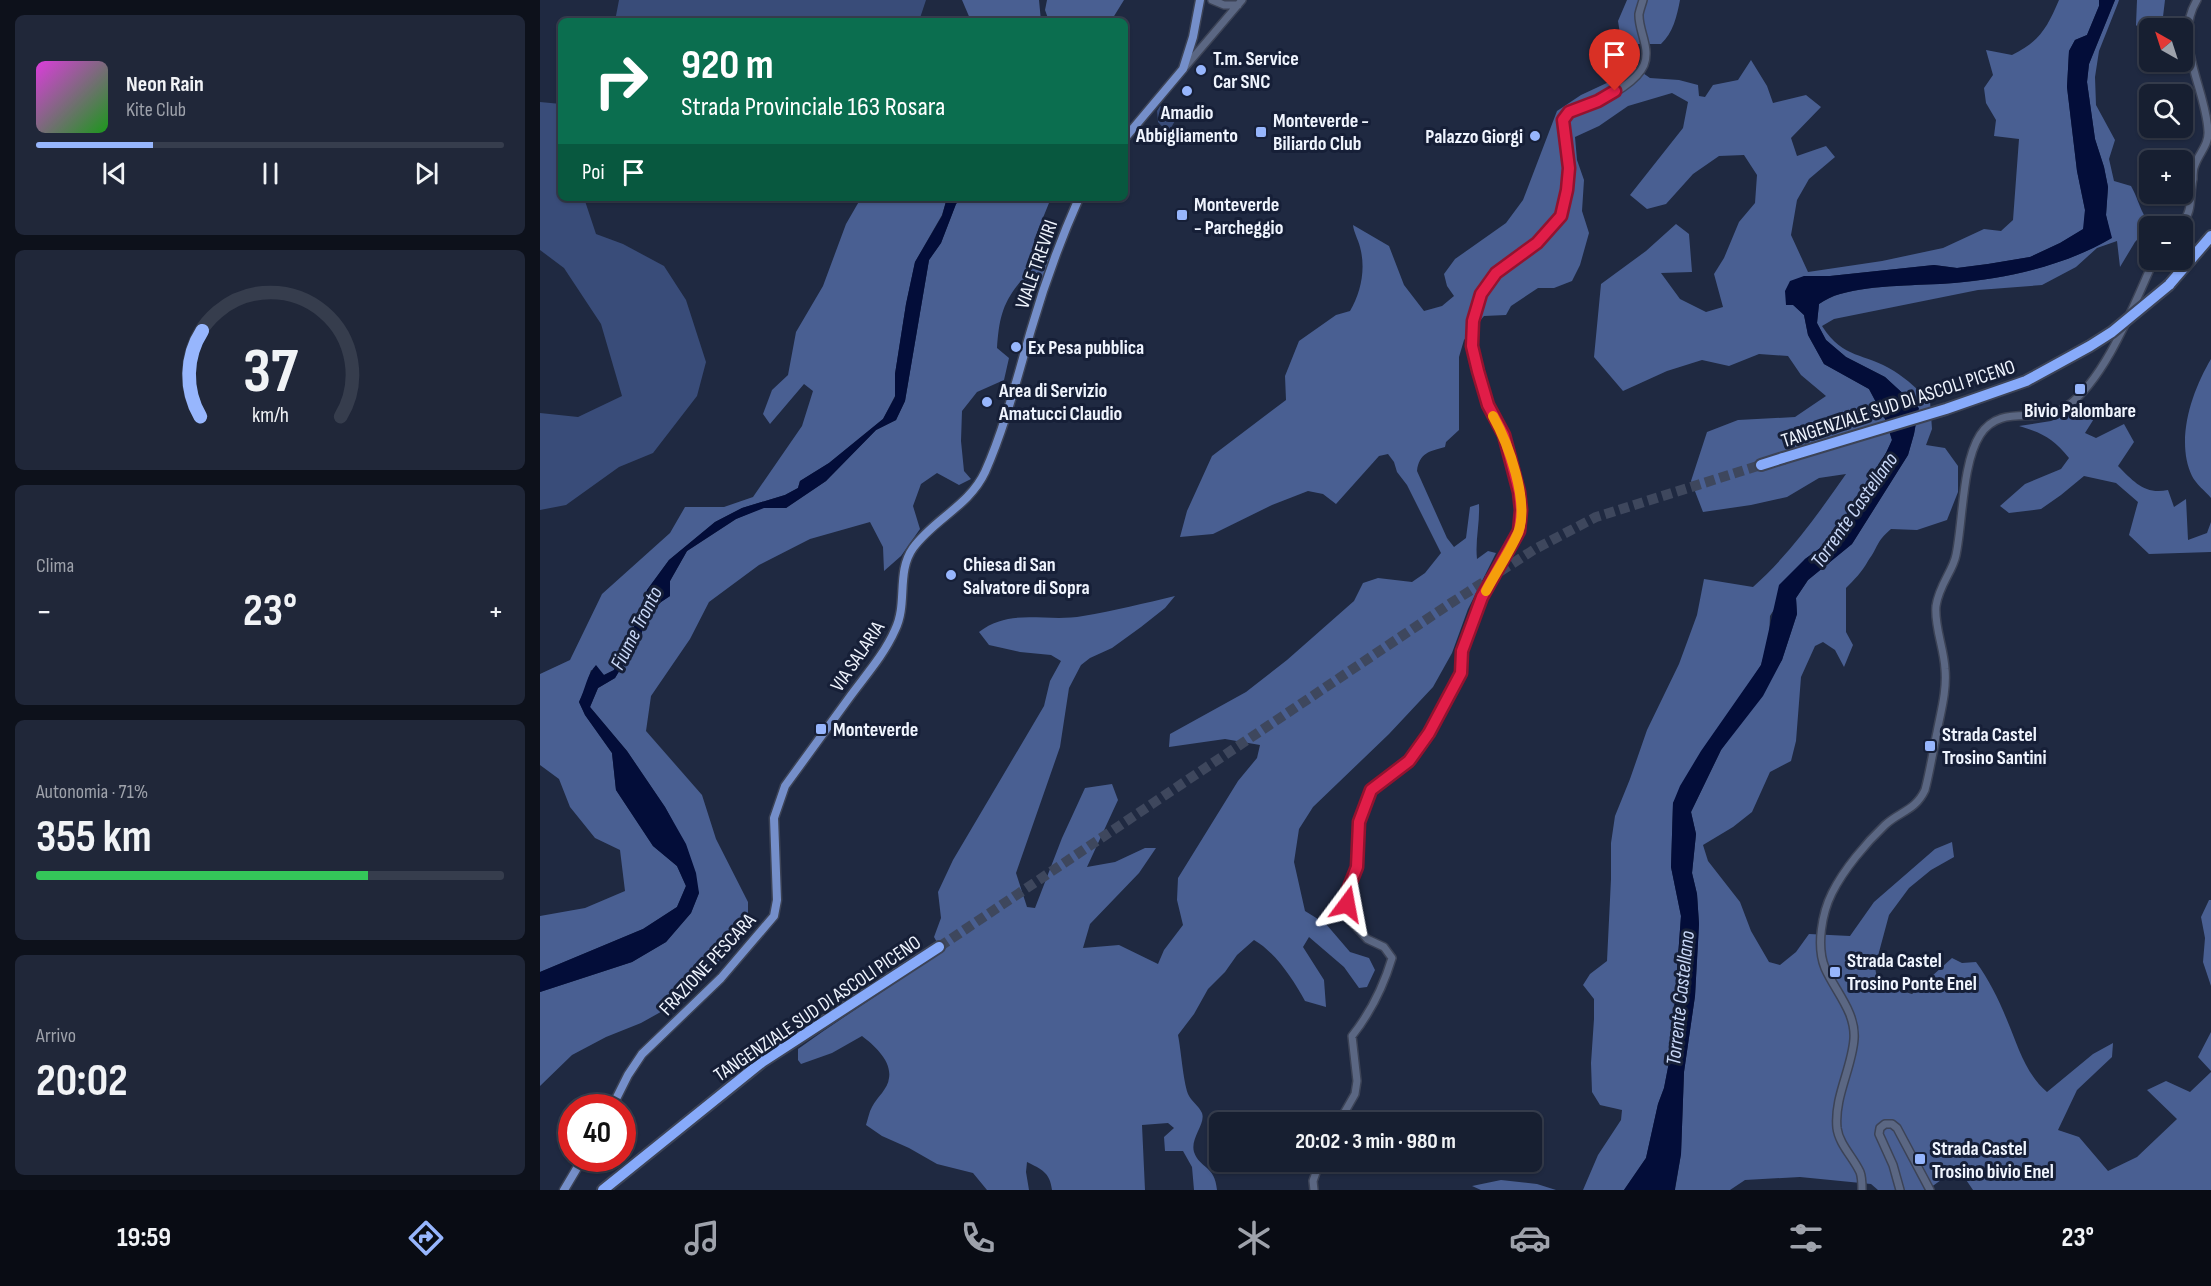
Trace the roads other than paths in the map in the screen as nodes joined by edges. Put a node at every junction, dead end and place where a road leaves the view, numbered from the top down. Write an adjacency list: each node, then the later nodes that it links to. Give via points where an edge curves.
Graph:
1 (1200, 0): 6 (main road)
2 (1212, 0): 5 (street, via 1224,5)
3 (1644, 0): 17 (street, via 1639,15 1645,41 1644,65 1635,77 1598,101 1569,112 1563,120 1569,168 1561,216 1537,243 1496,273 1481,294 1473,321 1472,346 1478,371 1488,405 1504,435 1519,492 1519,531 1482,597 1462,651 1461,673 1429,733 1409,761 1371,790 1365,801 1359,822 1357,867 1347,892 1347,917 1392,958 1368,1016 1352,1036 1356,1087)
4 (2197, 0): 9 (street, via 2187,38 2209,132 2195,164)
5 (1240, 3): 6 (street)
6 (1183, 69): 7 (main road)
7 (1128, 134)
8 (1077, 201): 13 (main road, VIALE TREVIRI, via 1043,290 1006,416)
9 (2187, 216)
10 (2211, 236): 12 (highway, TANGENZIALE SUD DI ASCOLI PICENO, bridge, via 2169,285 2105,337 2026,381)
11 (2150, 270): 23 (street, via 2108,357 2085,390 2066,407 2050,414 2007,416 1993,421 1971,451 1956,556 1936,607 1945,693 1925,790 1910,810 1888,823 1858,856 1836,885 1825,912 1821,950 1825,968 1852,1019 1854,1038 1837,1129 1861,1174)
12 (1761, 465)
13 (982, 478): 14 (main road, VIA SALARIA, via 962,503 914,547 907,559 903,606 895,632)
14 (823, 733): 16 (main road, FRAZIONE PESCARA, via 785,786 774,818 774,916 721,978 642,1054)
15 (939, 947): 21 (highway, TANGENZIALE SUD DI ASCOLI PICENO, via 762,1062)
16 (618, 1094)
17 (1345, 1112)
18 (575, 1172): 20 (main road)
19 (1316, 1172): 22 (street)
20 (564, 1190)
21 (603, 1190)
22 (1314, 1190)
23 (1862, 1190)
24 (1900, 1190): 25 (street, via 1878,1134 1885,1124 1897,1128)
25 (1930, 1190)

